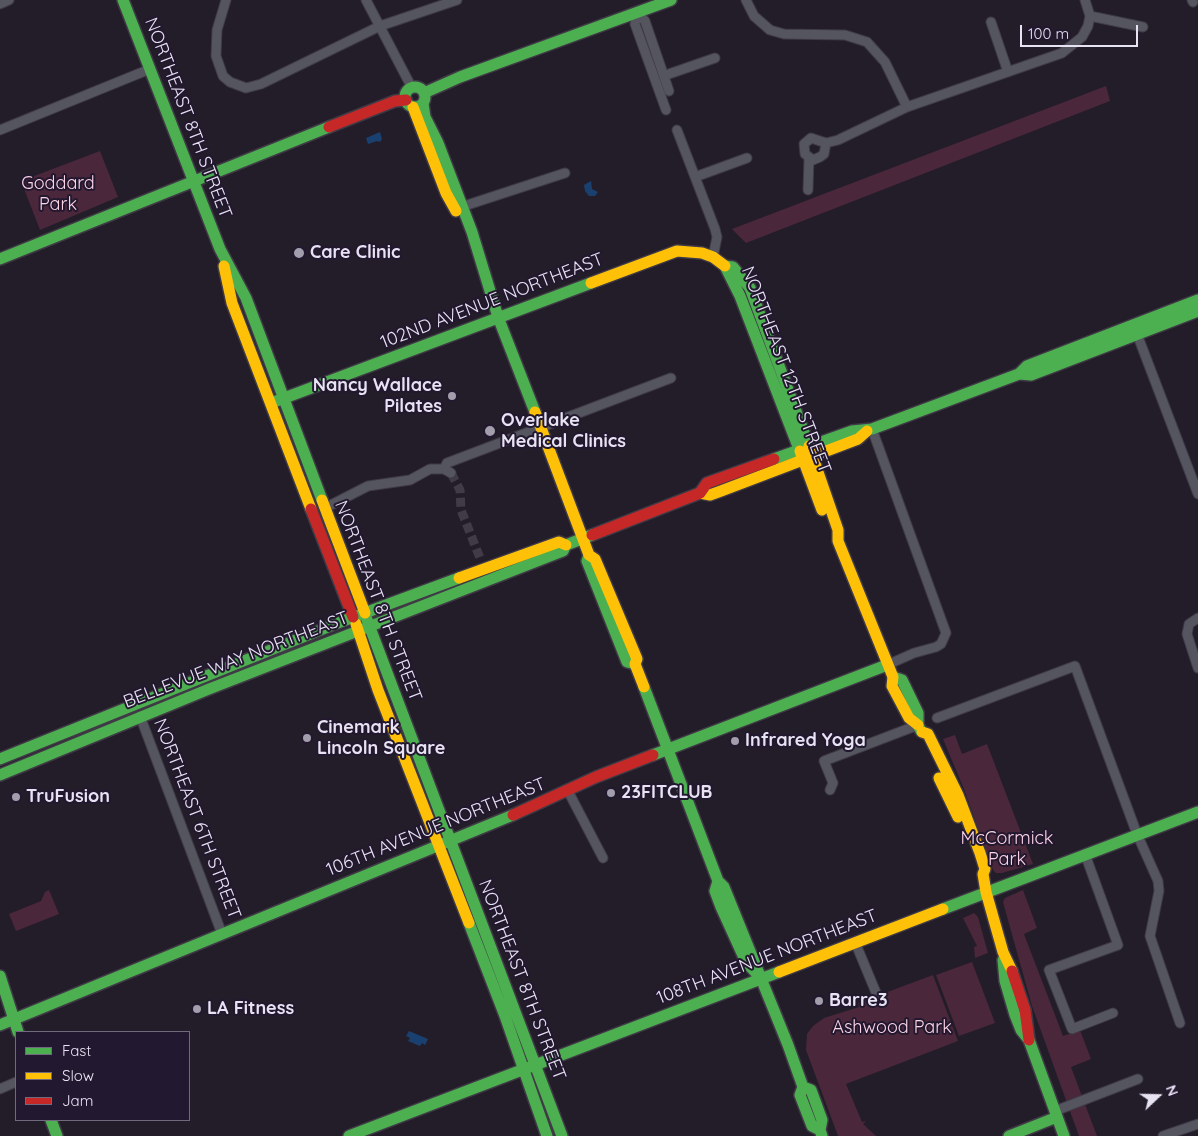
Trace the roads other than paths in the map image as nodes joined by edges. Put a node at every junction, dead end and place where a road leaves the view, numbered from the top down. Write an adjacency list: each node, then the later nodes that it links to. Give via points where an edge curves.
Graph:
1 (9, 0): 9 (street)
2 (123, 0): 16 (main road, NORTHEAST 8TH STREET)
3 (226, 0): 13 (street, via 217,30 216,56 223,76 246,88 261,84)
4 (366, 0): 13 (street)
5 (457, 0): 13 (street)
6 (671, 0): 10 (main road)
7 (746, 0): 22 (street, via 754,16 770,30 784,34 845,35 867,42 885,62)
8 (1085, 0): 11 (street)
9 (0, 4)
10 (637, 13): 18 (street, via 645,21); 21 (main road, via 460,77); 23 (street, via 635,24)
11 (1090, 16): 14 (street); 17 (street, via 1082,37 1062,53)
12 (991, 22): 17 (street)
13 (380, 26): 19 (street)
14 (1143, 27)
15 (715, 58): 18 (street)
16 (150, 69): 24 (street); 31 (main road, NORTHEAST 8TH STREET)
17 (1008, 72): 22 (street)
18 (666, 75): 20 (street)
19 (412, 88): 21 (main road, via 408,91)
20 (669, 91)
21 (416, 101): 31 (main road, via 395,101); 33 (main road)
22 (907, 106): 26 (street)
23 (666, 110)
24 (0, 130)
25 (676, 130): 30 (street)
26 (826, 143): 28 (street, via 824,154); 28 (street, via 817,139 806,141 805,154)
27 (747, 158): 30 (street)
28 (809, 159): 32 (street)
29 (565, 174): 33 (street)
30 (695, 177): 35 (street, via 717,237)
31 (193, 180): 34 (main road, NORTHEAST 8TH STREET); 36 (main road)
32 (808, 190)
33 (459, 208): 41 (main road, via 472,232)
34 (220, 249): 40 (main road, NORTHEAST 8TH STREET); 45 (main road, NORTHEAST 8TH STREET, via 246,298)
35 (713, 257): 37 (main road, 102ND AVENUE NORTHEAST); 41 (main road, 102ND AVENUE NORTHEAST, via 677,251)
36 (0, 259)
37 (725, 266): 42 (main road, NORTHEAST 12TH STREET); 44 (main road, NORTHEAST 12TH STREET, via 733,267 750,288)
38 (1198, 300): 46 (main road, BELLEVUE WAY NORTHEAST, via 1027,366)
39 (1198, 311): 43 (main road, BELLEVUE WAY NORTHEAST)
40 (238, 317): 45 (main road, via 247,320 264,362); 49 (main road, NORTHEAST 8TH STREET)
41 (498, 317): 48 (main road, 102ND AVENUE NORTHEAST); 50 (main road)
42 (750, 322): 44 (main road, via 757,326 768,351); 52 (main road, NORTHEAST 12TH STREET)
43 (1137, 334): 46 (main road, BELLEVUE WAY NORTHEAST, via 1031,375); 53 (street)
44 (776, 360): 52 (main road, NORTHEAST 12TH STREET)
45 (270, 367): 48 (main road, NORTHEAST 8TH STREET)
46 (1020, 374): 51 (main road, BELLEVUE WAY NORTHEAST)
47 (671, 378): 50 (street)
48 (282, 399): 49 (main road, 102ND AVENUE NORTHEAST); 54 (main road, NORTHEAST 8TH STREET)
49 (271, 403): 58 (main road, NORTHEAST 8TH STREET)
50 (540, 427): 54 (street, via 448,463 448,471 430,469 410,480 368,486); 55 (main road)
51 (869, 430): 52 (main road, BELLEVUE WAY NORTHEAST, via 858,439); 64 (street, via 946,633 936,647)
52 (806, 453): 55 (main road, BELLEVUE WAY NORTHEAST, via 710,495 700,493); 64 (main road, NORTHEAST 12TH STREET)
53 (1198, 494)
54 (325, 508): 58 (main road, NORTHEAST 8TH STREET)
55 (583, 538): 56 (main road, BELLEVUE WAY NORTHEAST); 57 (main road)
56 (566, 545): 58 (main road, BELLEVUE WAY NORTHEAST, via 559,542 482,564); 60 (main road, BELLEVUE WAY NORTHEAST, via 563,551)
57 (590, 555): 63 (main road, via 595,558 637,659); 63 (main road, via 586,561 627,662)
58 (359, 615): 60 (main road, NORTHEAST 8TH STREET); 61 (main road, NORTHEAST 8TH STREET); 62 (main road, BELLEVUE WAY NORTHEAST)
59 (1198, 618): 65 (street, via 1191,621 1187,629)
60 (370, 626): 61 (main road, BELLEVUE WAY NORTHEAST); 77 (main road, NORTHEAST 8TH STREET)
61 (358, 631): 66 (main road, BELLEVUE WAY NORTHEAST); 78 (main road, NORTHEAST 8TH STREET)
62 (236, 664): 66 (main road, via 203,685); 71 (main road, BELLEVUE WAY NORTHEAST)
63 (636, 664): 70 (main road)
64 (887, 664): 69 (main road, NORTHEAST 12TH STREET, via 893,677 902,680 918,713); 70 (main road, 106TH AVENUE NORTHEAST)
65 (1198, 668)
66 (203, 691): 67 (main road, BELLEVUE WAY NORTHEAST)
67 (140, 716): 72 (main road, BELLEVUE WAY NORTHEAST); 82 (street, NORTHEAST 6TH STREET)
68 (937, 718): 76 (street, via 1075,666)
69 (920, 728): 73 (street, via 824,760 832,783); 81 (main road, NORTHEAST 12TH STREET, via 928,734 958,795 985,869)
70 (668, 749): 74 (main road, 106TH AVENUE NORTHEAST); 85 (main road, via 718,881 724,887)
71 (0, 759)
72 (0, 775)
73 (830, 790)
74 (568, 791): 77 (main road, 106TH AVENUE NORTHEAST); 80 (street)
75 (1198, 812): 76 (main road, 108TH AVENUE NORTHEAST)
76 (1137, 834): 79 (main road, 108TH AVENUE NORTHEAST); 90 (street, via 1158,881 1159,891 1150,927 1152,945)
77 (452, 840): 78 (main road, 106TH AVENUE NORTHEAST); 93 (main road, NORTHEAST 8TH STREET)
78 (438, 846): 82 (main road, 106TH AVENUE NORTHEAST); 94 (main road, NORTHEAST 8TH STREET)
79 (1085, 854): 81 (main road, 108TH AVENUE NORTHEAST); 88 (street, via 1118,945 1049,970 1072,1029)
80 (603, 858)
81 (986, 892): 83 (main road, 108TH AVENUE NORTHEAST); 98 (main road, NORTHEAST 12TH STREET, via 1003,952 1005,980 1015,1015 1029,1040)
82 (222, 934): 89 (main road, 106TH AVENUE NORTHEAST)
83 (855, 942): 85 (main road, 108TH AVENUE NORTHEAST); 86 (street)
84 (0, 976): 87 (main road, via 8,998)
85 (760, 977): 93 (main road, 108TH AVENUE NORTHEAST); 101 (main road, via 804,1087 811,1090 822,1120)
86 (877, 995)
87 (4, 1001): 89 (main road)
88 (1113, 1013)
89 (13, 1020): 91 (main road, 106TH AVENUE NORTHEAST); 92 (main road)
90 (1180, 1023)
91 (0, 1025)
92 (18, 1031)
93 (535, 1064): 94 (main road, 108TH AVENUE NORTHEAST); 105 (main road, NORTHEAST 8TH STREET)
94 (523, 1069): 103 (main road, 108TH AVENUE NORTHEAST); 104 (main road, NORTHEAST 8TH STREET)
95 (1138, 1079): 98 (street)
96 (15, 1082): 97 (street)
97 (0, 1089)
98 (1056, 1114): 106 (main road); 107 (main road, NORTHEAST 12TH STREET)
99 (51, 1121): 102 (main road)
100 (1198, 1124): 108 (street)
101 (821, 1132)
102 (57, 1136)
103 (349, 1136)
104 (547, 1136)
105 (562, 1136)
106 (1010, 1136)
107 (1064, 1136)
108 (1163, 1136)

